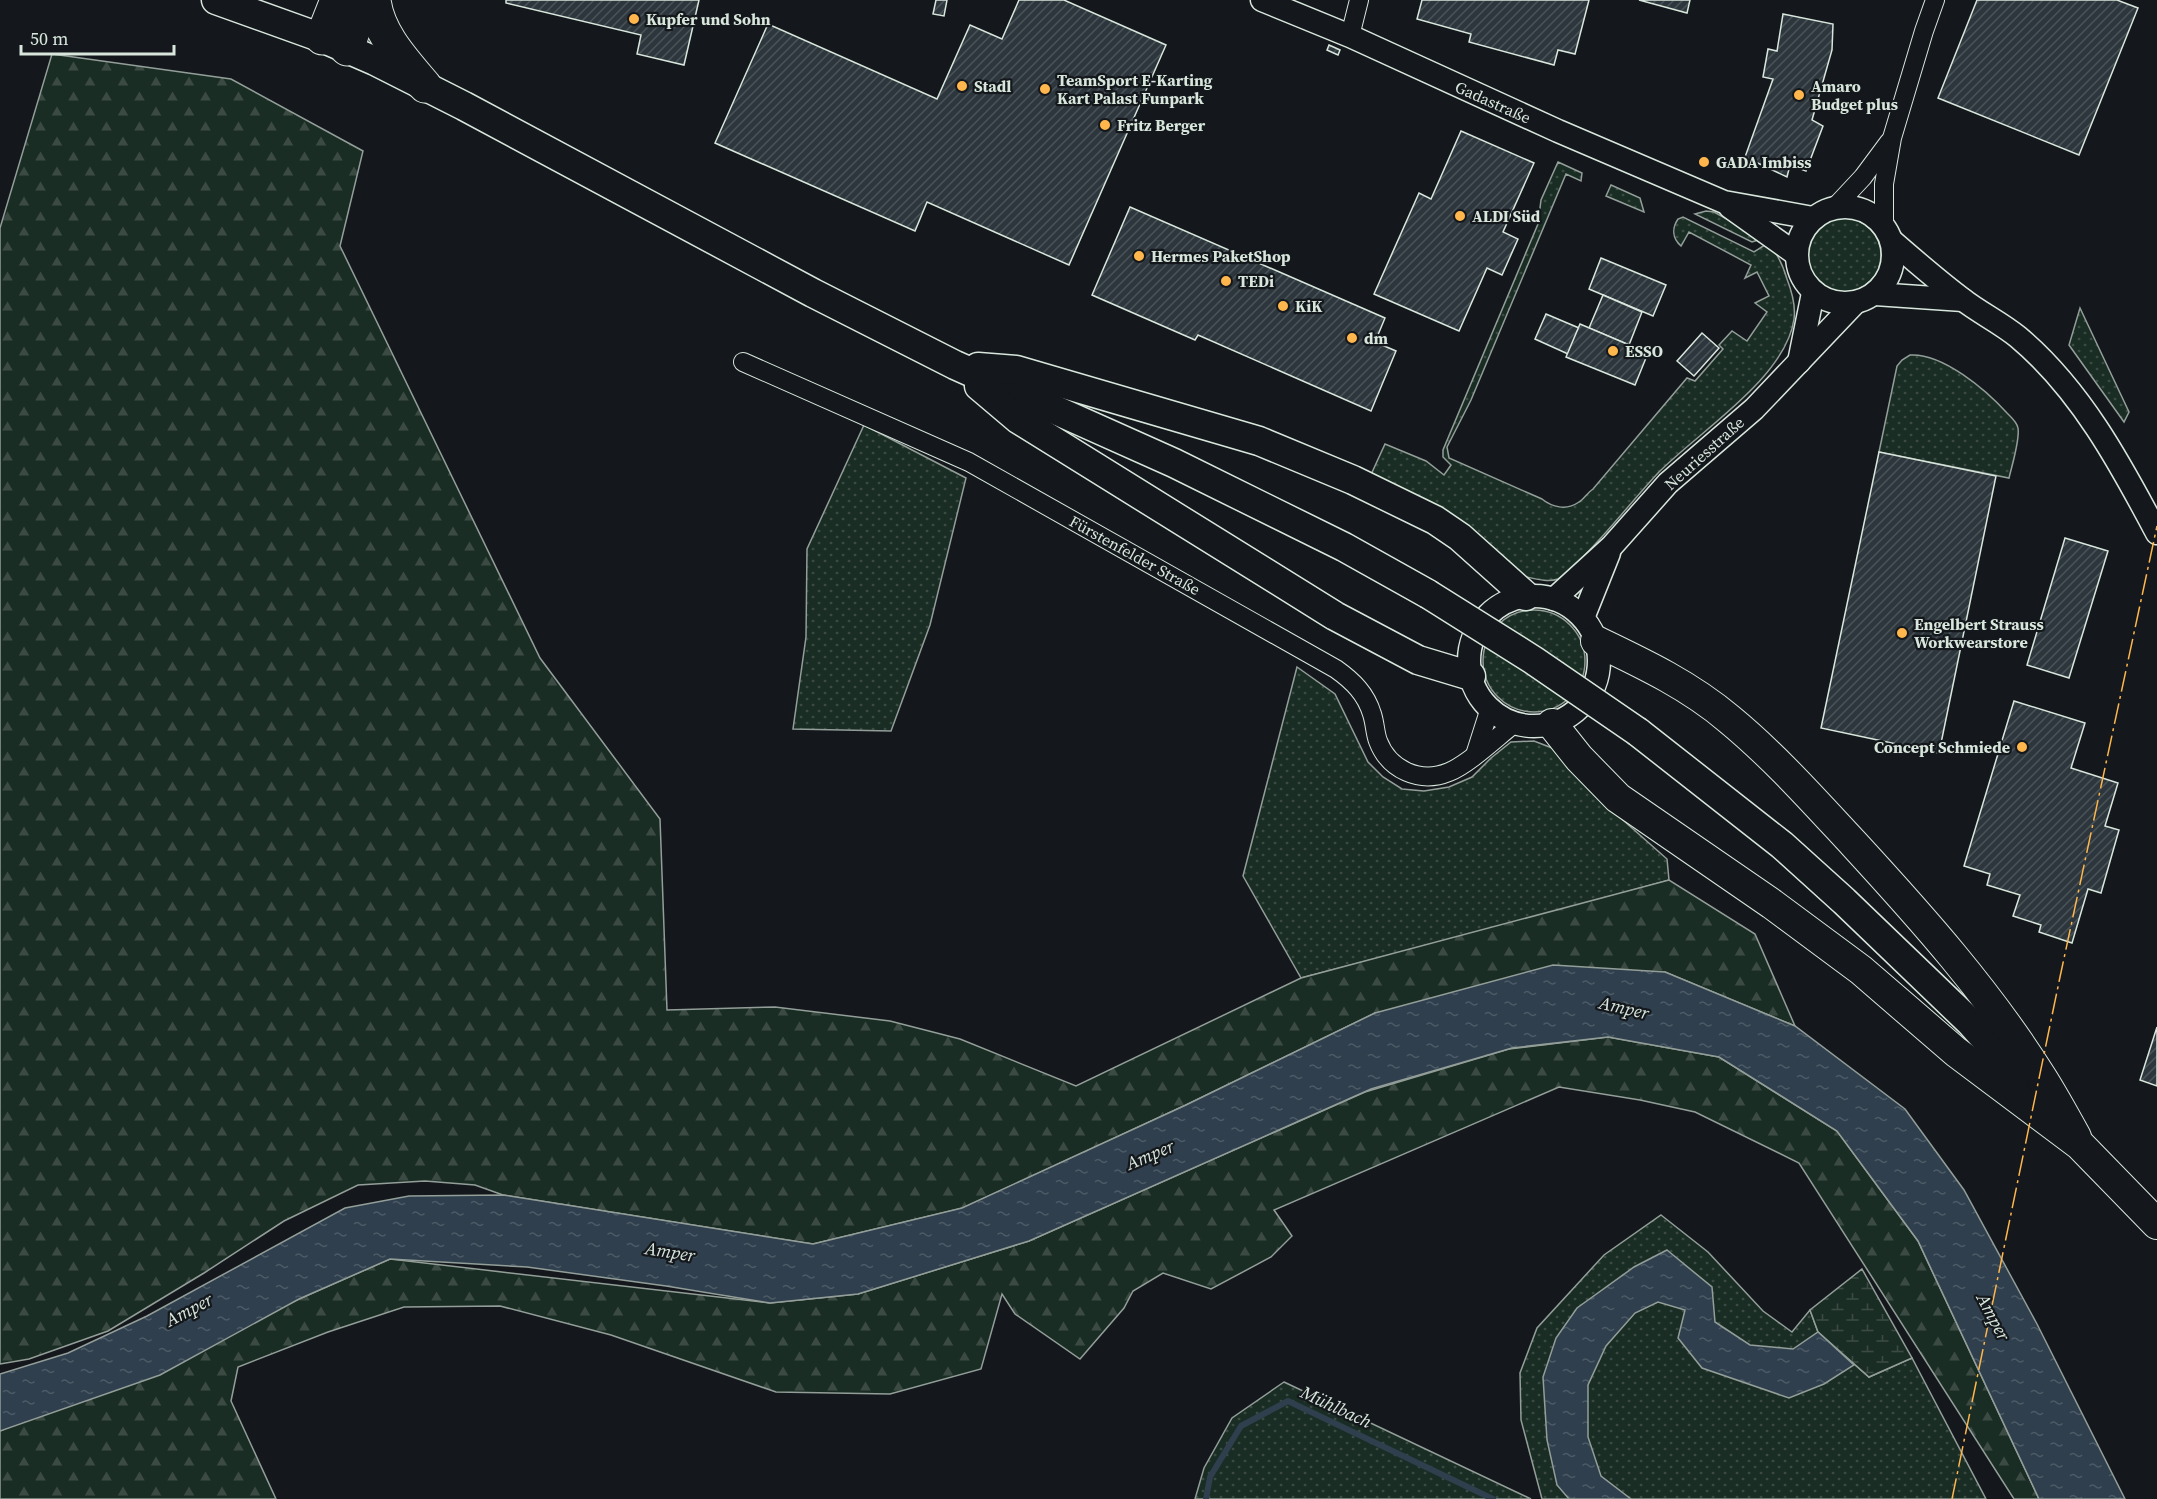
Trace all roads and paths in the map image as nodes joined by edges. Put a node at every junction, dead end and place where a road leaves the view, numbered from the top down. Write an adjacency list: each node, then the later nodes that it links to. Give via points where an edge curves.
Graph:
1 (216, 0): 9 (main road)
2 (337, 0): 9 (highway)
3 (364, 0): 9 (highway)
4 (374, 0): 10 (highway, via 375,12 389,40)
5 (1262, 0): 8 (street, Gadastraße)
6 (1359, 0): 8 (street)
7 (1935, 0): 11 (street)
8 (1350, 36): 12 (street, Gadastraße)
9 (334, 44): 10 (main road)
10 (425, 86): 23 (main road)
11 (1892, 138): 13 (street); 15 (street, via 1884,184)
12 (1724, 202): 14 (street, Gadastraße); 16 (street, Gadastraße)
13 (1835, 207): 14 (street); 15 (street, via 1862,209 1874,216)
14 (1813, 218): 16 (street, via 1799,238)
15 (1888, 234): 18 (street, via 1894,255 1892,270); 19 (street)
16 (1796, 254): 17 (street, via 1798,268)
17 (1813, 293): 20 (street, via 1832,302); 22 (street)
18 (1875, 294): 19 (street); 20 (street)
19 (1963, 300): 24 (street, via 2018,337 2078,401)
20 (1854, 303): 22 (street, Neuriesstraße)
21 (743, 362): 32 (street, Fürstenfelder Straße, via 969,462 1336,669 1354,682 1366,698 1377,739 1397,768 1430,777 1450,772)
22 (1799, 363): 25 (street, Neuriesstraße, via 1754,409 1668,483)
23 (955, 365): 26 (main road, via 1016,370 1259,441 1435,520); 28 (main road, via 1018,419 1325,610 1418,660); 33 (main road, bridge, via 1174,463 1344,547 1533,660 1638,732 1782,845 1844,901 1970,1022)
24 (2157, 533)
25 (1612, 546): 26 (street, Neuriesstraße); 27 (street, Neuriesstraße)
26 (1540, 598): 27 (street, via 1570,606); 28 (street, via 1505,603 1488,615 1476,633 1470,654)
27 (1589, 629): 31 (street, via 1600,661 1596,682 1586,701 1571,715); 33 (highway, via 1667,675 1728,718 1828,816 1916,912 1986,998 2042,1078)
28 (1471, 676): 29 (street, via 1478,694)
29 (1490, 708): 30 (street); 32 (street)
30 (1515, 723): 31 (street); 32 (street, Fürstenfelder Straße)
31 (1552, 724): 33 (highway, via 1618,798 1861,970 1956,1052)
32 (1475, 755)
33 (2080, 1145): 34 (highway)
34 (2157, 1224)

